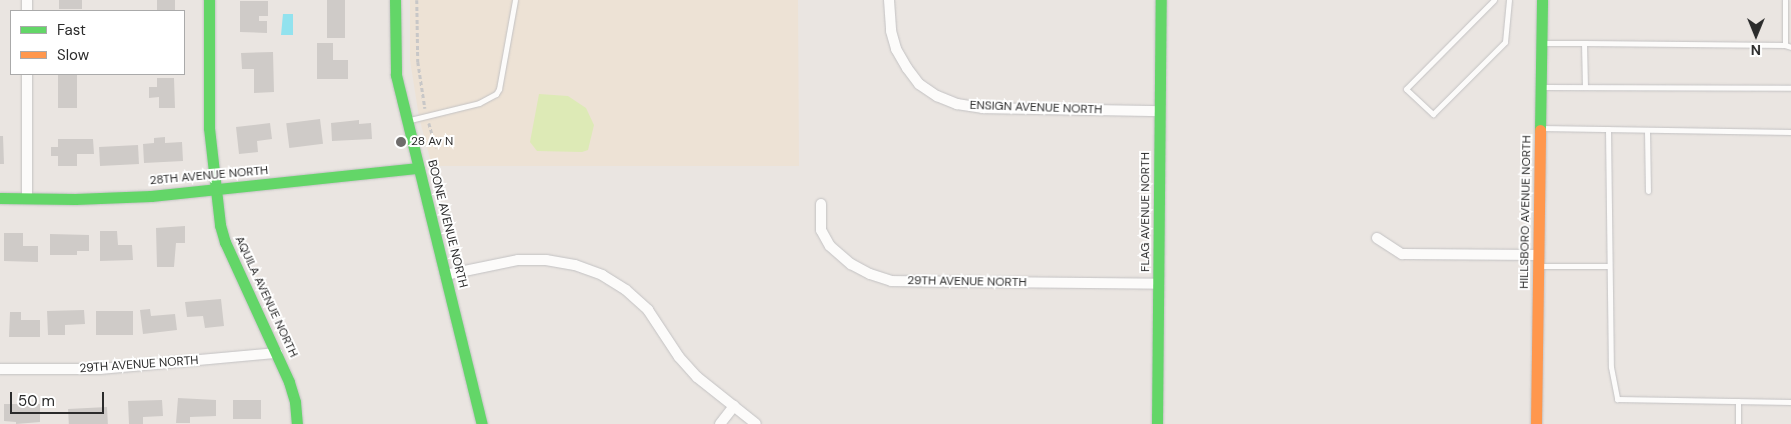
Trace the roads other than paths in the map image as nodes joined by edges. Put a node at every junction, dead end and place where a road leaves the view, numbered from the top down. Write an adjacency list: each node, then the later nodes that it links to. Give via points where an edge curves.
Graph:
1 (209, 0): 25 (street, AQUILA AVENUE NORTH, via 208,99)
2 (395, 0): 19 (street, BOONE AVENUE NORTH, via 396,75)
3 (515, 0): 19 (lane, via 496,94 479,103)
4 (889, 0): 18 (street, ENSIGN AVENUE NORTH, via 891,31 896,49 907,68 919,84 950,102 982,108)
5 (1161, 0): 18 (street, FLAG AVENUE NORTH)
6 (1494, 0): 7 (lane, via 1406,89 1433,114 1505,42)
7 (1509, 0)
8 (1542, 0): 10 (street, HILLSBORO AVENUE NORTH)
9 (1785, 0): 12 (lane)
10 (1542, 43): 11 (lane); 15 (street, HILLSBORO AVENUE NORTH)
11 (1584, 43): 12 (lane); 16 (lane)
12 (1785, 44): 13 (lane)
13 (1791, 48)
14 (27, 75): 28 (street)
15 (1541, 87): 16 (lane); 20 (street, HILLSBORO AVENUE NORTH)
16 (1585, 87): 17 (lane)
17 (1791, 88)
18 (1160, 111): 34 (street, FLAG AVENUE NORTH)
19 (407, 120): 24 (street, BOONE AVENUE NORTH)
20 (1540, 128): 21 (lane); 31 (street, HILLSBORO AVENUE NORTH)
21 (1608, 130): 22 (lane); 32 (lane)
22 (1646, 130): 23 (lane); 26 (lane)
23 (1791, 132)
24 (419, 168): 25 (street, 28TH AVENUE NORTH); 33 (street, BOONE AVENUE NORTH)
25 (216, 190): 28 (street, 28TH AVENUE NORTH, via 115,198); 35 (street, AQUILA AVENUE NORTH, via 225,242)
26 (1648, 191)
27 (0, 198): 28 (street, 28TH AVENUE NORTH)
28 (27, 198)
29 (821, 204): 34 (street, 29TH AVENUE NORTH, via 820,230 830,246 851,264 891,281)
30 (1378, 238): 31 (street, via 1402,254)
31 (1539, 261): 32 (lane); 45 (street, HILLSBORO AVENUE NORTH)
32 (1608, 266): 37 (lane, via 1611,367 1617,398)
33 (445, 275): 39 (street, via 518,260 575,265 602,275 626,290 648,310 697,377); 41 (street, BOONE AVENUE NORTH)
34 (1159, 284): 44 (street, FLAG AVENUE NORTH)
35 (277, 353): 36 (street, 29TH AVENUE NORTH, via 100,369); 40 (street, AQUILA AVENUE NORTH, via 295,402)
36 (0, 369)
37 (1738, 401): 38 (lane); 46 (lane)
38 (1791, 402)
39 (734, 406): 42 (street); 43 (street)
40 (297, 424)
41 (482, 424)
42 (720, 424)
43 (756, 424)
44 (1157, 424)
45 (1536, 424)
46 (1738, 424)

